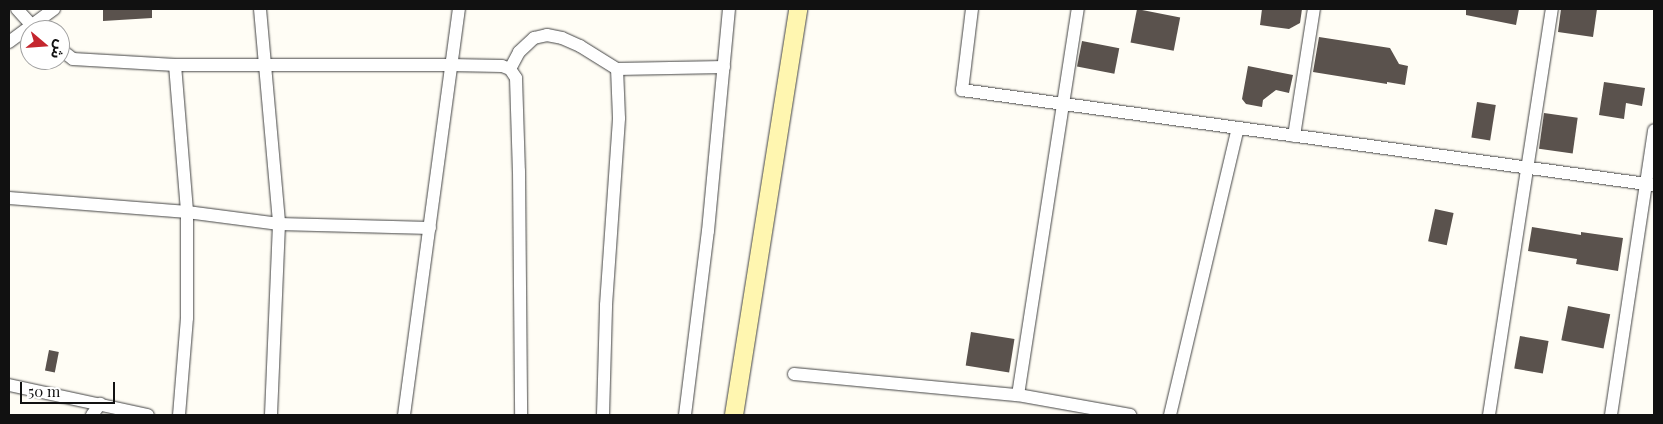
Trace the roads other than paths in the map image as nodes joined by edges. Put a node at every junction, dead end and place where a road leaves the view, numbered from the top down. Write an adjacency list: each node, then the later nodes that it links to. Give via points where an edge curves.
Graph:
1 (17, 9): 11 (street)
2 (54, 9): 12 (street)
3 (260, 9): 16 (street)
4 (459, 9): 18 (street)
5 (729, 9): 19 (street)
6 (798, 9): 44 (street)
7 (972, 9): 22 (street, via 962,90)
8 (1078, 9): 22 (street)
9 (1314, 9): 25 (street)
10 (1552, 9): 26 (street)
11 (26, 20)
12 (42, 20)
13 (20, 36): 14 (street)
14 (9, 42)
15 (70, 57): 17 (street)
16 (264, 64): 17 (street); 18 (street); 30 (street)
17 (175, 65): 29 (street)
18 (450, 65): 20 (street); 31 (street)
19 (724, 67): 21 (street); 43 (street)
20 (510, 69): 21 (street, via 534,38 548,35 580,46); 41 (street, via 516,78 519,171)
21 (617, 69): 42 (street, via 619,118 606,305)
22 (1063, 104): 23 (street); 34 (street)
23 (1238, 128): 25 (street); 46 (street)
24 (1654, 130): 27 (street)
25 (1294, 136): 26 (street)
26 (1527, 168): 27 (street); 47 (street)
27 (1650, 185): 48 (street)
28 (9, 198): 29 (street)
29 (187, 212): 30 (street); 38 (street, via 187,318)
30 (279, 224): 31 (street); 39 (street)
31 (430, 228): 40 (street)
32 (794, 374): 34 (street)
33 (9, 385): 35 (street)
34 (1018, 395): 45 (street)
35 (100, 404): 36 (street); 37 (street)
36 (92, 415)
37 (148, 415)
38 (179, 415)
39 (271, 415)
40 (404, 415)
41 (521, 415)
42 (603, 415)
43 (685, 415)
44 (734, 415)
45 (1130, 415)
46 (1170, 415)
47 (1489, 415)
48 (1611, 415)

